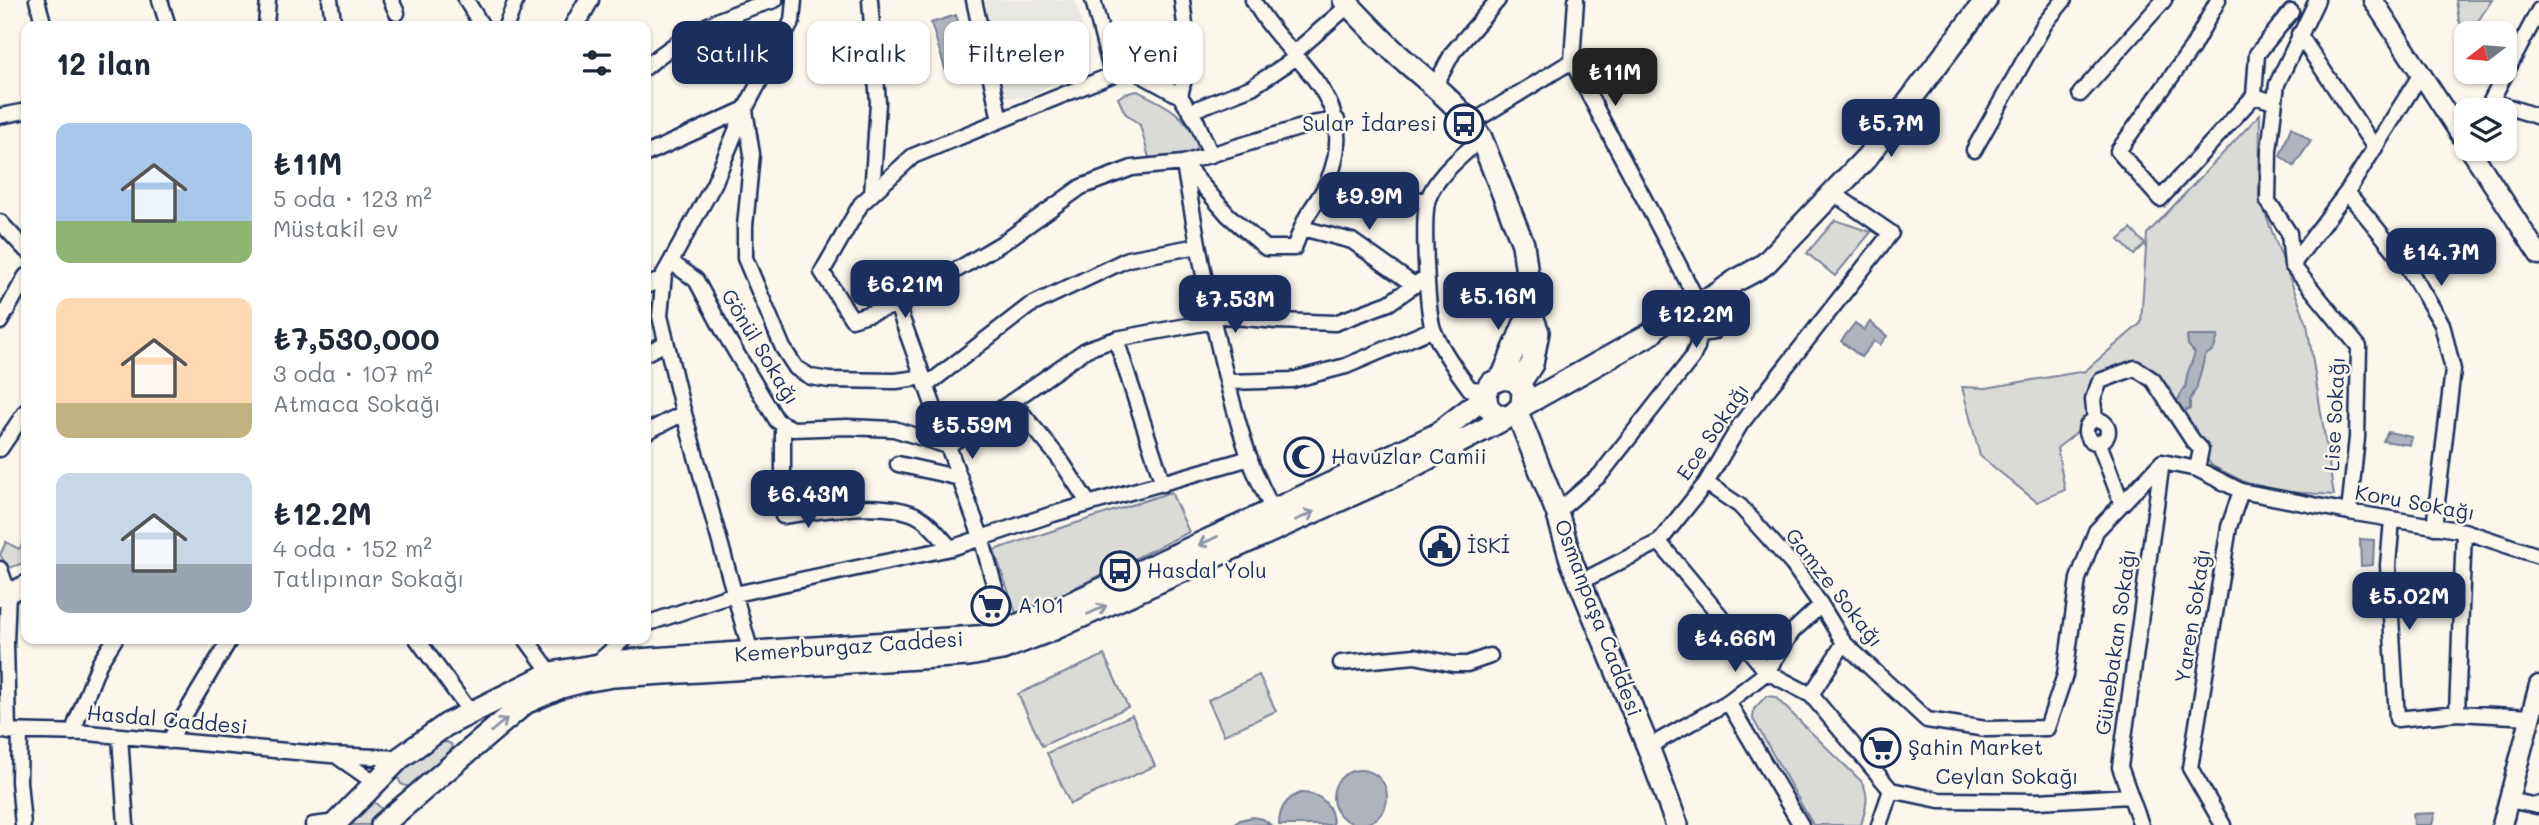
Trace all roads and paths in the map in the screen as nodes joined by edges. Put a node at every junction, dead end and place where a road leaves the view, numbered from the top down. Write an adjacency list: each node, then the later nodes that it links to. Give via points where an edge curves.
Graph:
1 (37, 0): 27 (street)
2 (160, 0): 28 (street)
3 (268, 0): 29 (street)
4 (330, 0): 30 (street)
5 (466, 0): 31 (street)
6 (516, 0): 32 (street)
7 (589, 0): 33 (street)
8 (775, 0): 39 (street, via 736,11 673,44)
9 (794, 0): 48 (street, via 792,22)
10 (870, 0): 66 (street, via 878,103)
11 (974, 0): 53 (street)
12 (1093, 0): 36 (street)
13 (1182, 0): 45 (street, via 1189,57)
14 (1253, 0): 37 (street)
15 (1480, 0): 34 (street)
16 (1499, 0): 34 (street)
17 (1576, 0): 38 (street)
18 (1986, 0): 65 (main road, via 1867,157)
19 (2064, 0): 58 (street, via 2045,23)
20 (2164, 0): 44 (street)
21 (2218, 0): 46 (street, via 2192,48 2118,151 2160,199)
22 (2317, 0): 35 (street)
23 (2373, 0): 40 (street)
24 (1347, 2): 37 (street); 43 (main road, Kemerburgaz Caddesi)
25 (2539, 10): 52 (street, via 2491,101)
26 (2291, 12): 46 (street, via 2256,54)
27 (43, 21)
28 (166, 21)
29 (266, 21)
30 (333, 21)
31 (479, 21)
32 (508, 21)
33 (578, 21)
34 (1479, 22): 43 (street, via 1453,52)
35 (2299, 34): 47 (street); 57 (street)
36 (1103, 39)
37 (1295, 55): 49 (street, via 1252,86); 54 (street, via 1318,81)
38 (1572, 61): 56 (street); 82 (street, via 1668,240)
39 (651, 63)
40 (2421, 74): 55 (street); 57 (street)
41 (1103, 78): 53 (street)
42 (1158, 84): 45 (street)
43 (1435, 86): 56 (main road, Kemerburgaz Caddesi)
44 (2080, 94)
45 (1180, 96): 49 (street)
46 (2254, 96): 47 (street)
47 (2274, 102): 76 (street, via 2267,201 2288,233)
48 (745, 108): 59 (street); 75 (street, via 714,184); 89 (street, via 752,154 745,258 796,368 829,380)
49 (1191, 111): 60 (street)
50 (21, 112): 51 (street)
51 (0, 116)
52 (2539, 117)
53 (1000, 120): 66 (street, via 913,156)
54 (1337, 120): 60 (street); 63 (street, via 1339,147)
55 (2454, 125)
56 (1476, 131): 67 (street); 91 (main road, Kemerburgaz Caddesi, via 1523,244 1533,319 1524,325)
57 (2375, 148): 64 (street)
58 (1974, 150)
59 (651, 152)
60 (1211, 155): 62 (street)
61 (2478, 161): 69 (street)
62 (1183, 163): 70 (street, via 1228,215 1266,248 1294,248); 73 (street); 81 (street, via 1132,168 1081,187 1004,242)
63 (1328, 182): 67 (street); 70 (street)
64 (2347, 192): 76 (street); 113 (street, via 2407,266 2442,324 2454,370)
65 (1833, 193): 82 (main road, via 1749,276 1747,287); 104 (street, Ece Sokağı, via 1891,233 1740,425)
66 (873, 194): 81 (street, via 861,204 822,272 852,319)
67 (1427, 201): 78 (street)
68 (0, 222): 72 (street)
69 (2519, 225): 71 (street); 74 (street)
70 (1302, 228): 78 (street, via 1352,241)
71 (2539, 238)
72 (21, 245)
73 (1198, 246): 83 (street); 89 (street, via 1128,259 1029,306)
74 (2539, 255)
75 (671, 262): 77 (street); 95 (street, Gönül Sokağı, via 696,280)
76 (2292, 265): 111 (street, Lise Sokağı, via 2359,347 2357,439)
77 (663, 279): 79 (street); 87 (street, via 660,316)
78 (1420, 281): 83 (street, via 1389,303 1335,323); 85 (street)
79 (651, 284)
80 (21, 285): 84 (street)
81 (897, 304): 89 (street)
82 (1701, 313): 91 (main road, via 1657,326 1577,374); 110 (street, via 1692,358 1600,475)
83 (1213, 318): 86 (street); 90 (street)
84 (0, 321)
85 (1433, 328): 90 (street, via 1346,366 1292,380); 91 (street, via 1470,389)
86 (1116, 339): 92 (street, via 1087,349); 105 (street)
87 (666, 343): 88 (street); 93 (street)
88 (651, 350)
89 (925, 381): 97 (street)
90 (1229, 382): 99 (street)
91 (1508, 397): 109 (main road, Kemerburgaz Caddesi, via 1436,436); 110 (main road, Osmanpaşa Caddesi); 151 (main road, Kemerburgaz Caddesi, one-way to 91, via 525,703 584,681 945,657 1002,649 1388,478)
92 (1012, 401): 97 (street); 107 (street, via 1059,458)
93 (684, 413): 96 (street); 122 (street)
94 (21, 418): 98 (street)
95 (783, 425): 97 (street, Gönül Sokağı, via 793,429 894,429); 117 (street, via 783,516 841,507 886,508 923,519)
96 (651, 430)
97 (948, 446): 103 (street)
98 (0, 449)
99 (1250, 458): 105 (street); 109 (street)
100 (2162, 462): 102 (street); 108 (street, Gamze Sokağı); 156 (street, Günebakan Sokağı, via 2120,767)
101 (898, 464): 103 (street)
102 (2197, 469): 106 (street); 108 (street, via 2201,449 2153,380 2136,368 2100,381 2093,399 2095,420 2108,428 2099,443)
103 (960, 478): 115 (street)
104 (1706, 483): 116 (street, Ece Sokağı); 124 (street, Gamze Sokağı, via 1740,506 1793,565)
105 (1163, 484): 107 (street)
106 (2241, 491): 111 (street, Koru Sokağı); 169 (street, Yaren Sokağı, via 2229,527 2190,768)
107 (1089, 504): 115 (street)
108 (2122, 504): 127 (street, Gamze Sokağı, via 2095,531 2078,579 2065,675 2047,728 1986,729 1927,720)
109 (1273, 511): 126 (main road, Kemerburgaz Caddesi, one-way to 126)
110 (1557, 512): 120 (main road, Osmanpaşa Caddesi)
111 (2349, 513): 112 (street, Koru Sokağı)
112 (2392, 520): 113 (street, Koru Sokağı); 144 (street, via 2388,565 2397,719)
113 (2434, 527): 114 (street, Koru Sokağı)
114 (2464, 531): 118 (street, Koru Sokağı); 144 (street)
115 (981, 537): 117 (street); 126 (street)
116 (1659, 542): 120 (street, Ece Sokağı); 137 (street)
117 (951, 548): 122 (street)
118 (2539, 556)
119 (0, 569): 123 (street)
120 (1580, 582): 150 (main road, Osmanpaşa Caddesi)
121 (21, 587): 123 (street)
122 (735, 594): 125 (street); 133 (street)
123 (4, 595): 146 (street)
124 (1821, 605): 127 (street, Gamze Sokağı); 137 (street, via 1792,632)
125 (651, 622)
126 (1007, 631): 133 (main road, Kemerburgaz Caddesi, via 978,639)
127 (1844, 643): 140 (street)
128 (112, 644): 147 (street, via 99,664)
129 (227, 644): 149 (street)
130 (421, 644): 143 (street)
131 (530, 644): 138 (street)
132 (618, 644): 136 (street)
133 (751, 653): 136 (main road, Kemerburgaz Caddesi)
134 (1490, 656): 135 (street, via 1466,664 1415,656)
135 (1341, 663)
136 (596, 664): 138 (main road, Kemerburgaz Caddesi)
137 (1767, 672): 140 (street); 141 (street)
138 (551, 673): 143 (main road, Kemerburgaz Caddesi)
139 (2539, 685): 142 (street)
140 (1811, 695): 155 (street)
141 (1728, 702): 150 (street); 166 (street)
142 (2534, 711): 144 (street); 157 (street)
143 (470, 712): 145 (main road, Kemerburgaz Caddesi)
144 (2457, 713)
145 (446, 725): 151 (main road, via 461,730 469,742); 153 (main road, Kemerburgaz Caddesi)
146 (9, 732): 147 (street, Hasdal Caddesi); 161 (street)
147 (72, 733): 148 (street, Hasdal Caddesi)
148 (120, 736): 149 (street, Hasdal Caddesi); 162 (street)
149 (169, 741): 152 (street, Hasdal Caddesi)
150 (1648, 747): 165 (main road, Osmanpaşa Caddesi)
151 (468, 751): 158 (main road, Kemerburgaz Caddesi)
152 (330, 755): 153 (street, Hasdal Caddesi); 154 (street, Hasdal Caddesi)
153 (400, 758): 154 (main road, Kemerburgaz Caddesi)
154 (374, 782): 158 (main road, via 400,801); 160 (main road, Kemerburgaz Caddesi)
155 (1892, 790): 156 (street, Ceylan Sokağı, via 1939,800); 167 (street)
156 (2130, 796): 168 (street, Günebakan Sokağı)
157 (2508, 800): 159 (street); 170 (street)
158 (410, 801): 164 (main road, Kemerburgaz Caddesi)
159 (2538, 806)
160 (335, 824): 163 (street)
161 (23, 825)
162 (126, 825)
163 (313, 825)
164 (382, 825)
165 (1677, 825)
166 (1801, 825)
167 (1879, 825)
168 (2141, 825)
169 (2222, 825)
170 (2502, 825)

